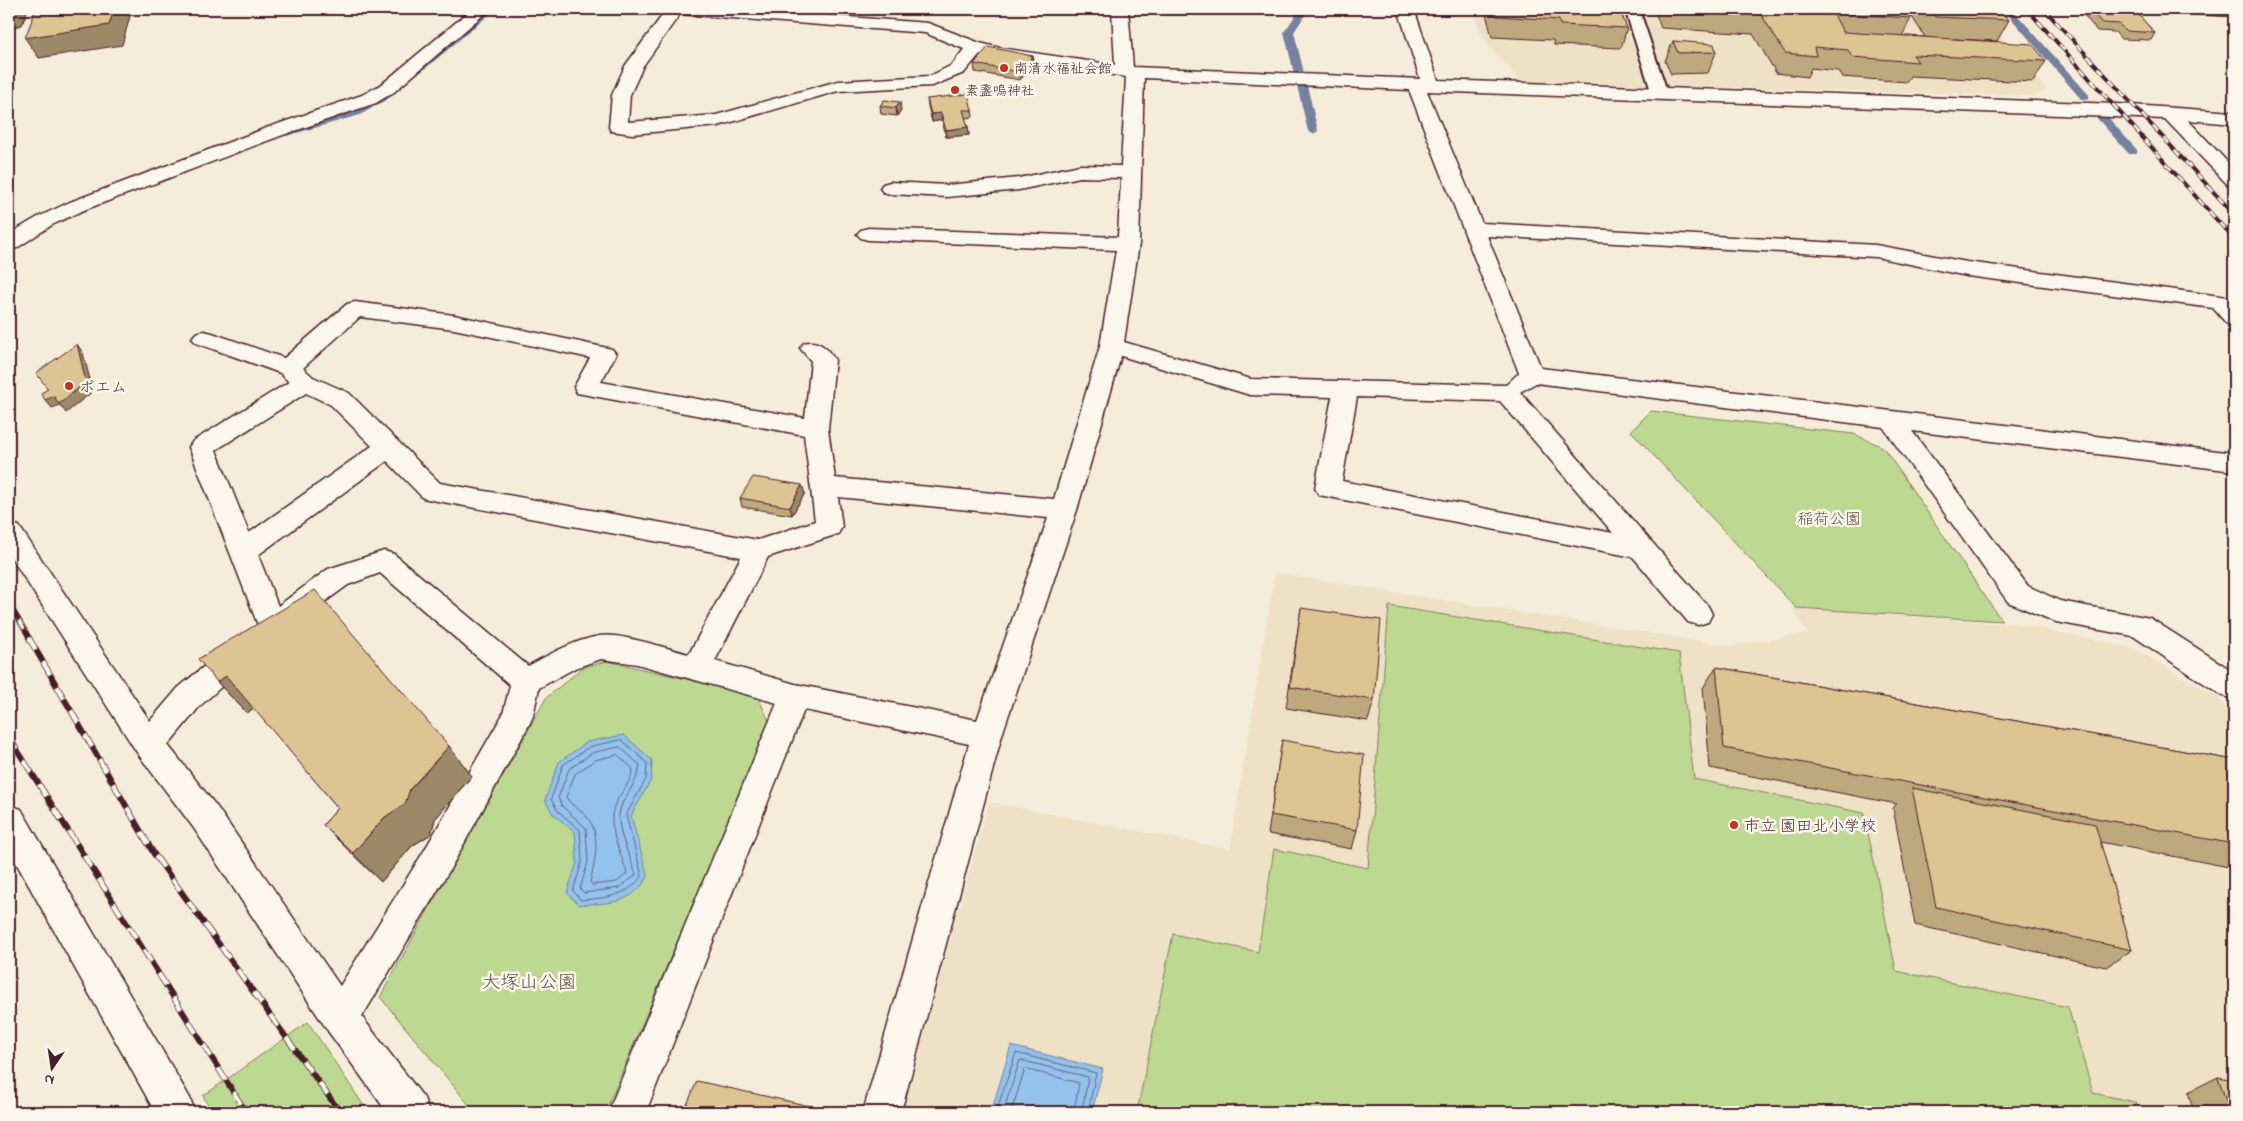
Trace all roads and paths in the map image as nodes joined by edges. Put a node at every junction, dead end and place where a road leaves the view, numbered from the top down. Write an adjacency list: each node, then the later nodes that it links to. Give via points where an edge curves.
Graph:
1 (476, 9): 19 (street, via 388,88 369,99 77,206 45,220)
2 (675, 9): 8 (street, via 634,66 621,95 618,126 632,128 718,120 838,86 932,81 947,76 968,61)
3 (680, 9): 7 (street)
4 (1120, 9): 9 (street)
5 (1406, 9): 10 (street)
6 (1632, 9): 11 (lane)
7 (819, 14): 8 (street, via 928,28)
8 (974, 47): 9 (street)
9 (1130, 73): 10 (street); 14 (street)
10 (1424, 85): 11 (street); 17 (street)
11 (1660, 94): 12 (street)
12 (2171, 114): 13 (street); 15 (street)
13 (2234, 118)
14 (1131, 172): 16 (street, via 1080,171 1019,184 947,191); 20 (street)
15 (2234, 180)
16 (890, 188)
17 (1474, 229): 21 (street, via 1876,251 1967,269 2220,302); 25 (street)
18 (868, 234): 20 (street)
19 (9, 244)
20 (1128, 244): 23 (street)
21 (2234, 318)
22 (204, 338): 26 (street)
23 (1112, 346): 27 (street, via 1250,386); 34 (street)
24 (812, 348): 30 (street, via 823,360)
25 (1532, 375): 28 (street); 29 (street)
26 (297, 376): 30 (street, via 355,309 454,322 604,354 586,387); 31 (street, via 340,399); 38 (street, via 202,447)
27 (1346, 389): 28 (street); 37 (street, via 1328,488)
28 (1507, 394): 37 (street)
29 (1892, 421): 32 (street); 43 (street, via 2018,594 2056,612 2140,626)
30 (816, 429): 33 (street)
31 (389, 447): 36 (street, via 432,491); 38 (street)
32 (2234, 462)
33 (824, 486): 34 (street); 36 (street, via 829,527)
34 (1064, 510): 45 (street)
35 (9, 534): 46 (street)
36 (758, 550): 41 (street)
37 (1642, 550): 39 (street)
38 (242, 552): 40 (street)
39 (1698, 614)
40 (271, 625): 42 (street, via 338,576 384,561); 46 (street, via 189,697)
41 (697, 667): 42 (street, via 637,652 600,647 565,660); 44 (street)
42 (526, 681): 48 (street, via 518,716 436,862)
43 (2234, 687)
44 (796, 696): 45 (street); 51 (street)
45 (987, 735): 52 (street)
46 (149, 745): 48 (street, via 205,817)
47 (9, 819): 49 (street)
48 (341, 1018): 50 (street)
49 (176, 1112)
50 (410, 1112)
51 (627, 1112)
52 (882, 1112)

